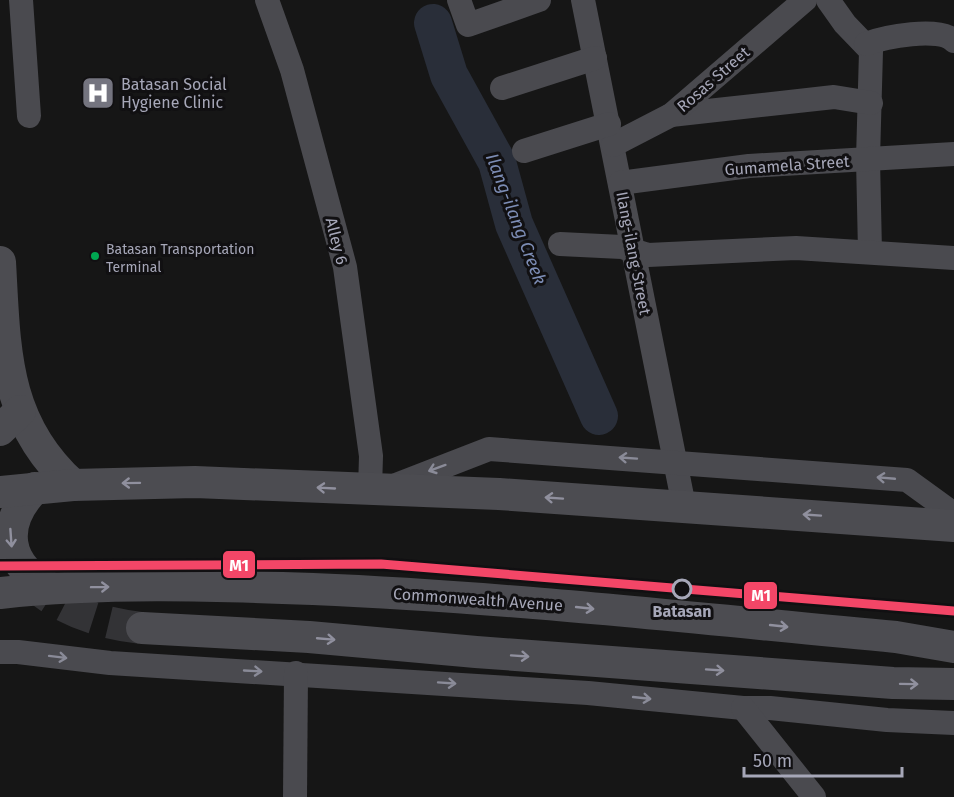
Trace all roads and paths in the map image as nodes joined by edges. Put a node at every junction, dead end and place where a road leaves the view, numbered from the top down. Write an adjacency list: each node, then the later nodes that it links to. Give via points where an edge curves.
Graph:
1 (21, 0): 14 (street)
2 (267, 0): 29 (street, Alley 6, via 292,70 345,267)
3 (459, 0): 4 (street, via 468,24)
4 (539, 0)
5 (583, 0): 10 (street, Ilang-ilang Street)
6 (805, 0): 13 (street, Rosas Street)
7 (828, 0): 9 (street)
8 (954, 41): 9 (street, via 932,33)
9 (866, 44): 12 (street, via 872,51)
10 (595, 58): 11 (street); 15 (street, Ilang-ilang Street)
11 (502, 88)
12 (871, 103): 13 (street, via 834,97); 18 (street)
13 (671, 115): 15 (street, Rosas Street)
14 (29, 116)
15 (611, 135): 16 (street, Rosas Street); 19 (street, Ilang-ilang Street)
16 (524, 151)
17 (954, 154): 18 (street, Gumamela Street)
18 (868, 159): 19 (street, Gumamela Street, via 750,166); 22 (street)
19 (620, 183): 21 (street, Ilang-ilang Street)
20 (560, 244): 21 (street)
21 (633, 250): 22 (street, via 648,255 796,248); 26 (street, Ilang-ilang Street)
22 (870, 252): 23 (street)
23 (954, 258)
24 (0, 262): 25 (main road, via 11,382)
25 (10, 420): 27 (main road)
26 (675, 461): 29 (street, one-way to 29, via 489,449); 31 (street, Ilang-ilang Street); 32 (street, one-way to 26, via 907,480)
27 (73, 485): 28 (main road); 29 (main road, one-way to 27, via 195,482)
28 (35, 488): 30 (main road); 34 (main road, one-way to 34, via 13,519 11,546 23,569)
29 (377, 490): 31 (main road, one-way to 29)
30 (0, 492)
31 (684, 506): 33 (main road, one-way to 31)
32 (954, 514)
33 (954, 526)
34 (51, 588): 35 (main road, Commonwealth Avenue); 37 (main road, Commonwealth Avenue, one-way to 37, via 199,584 474,597)
35 (0, 593)
36 (142, 628): 40 (main road, one-way to 40, via 309,637 869,682)
37 (954, 647)
38 (0, 652): 39 (street, one-way to 39, via 111,663)
39 (296, 673): 41 (street, one-way to 41); 43 (street)
40 (954, 684)
41 (743, 708): 42 (street); 44 (street)
42 (954, 723)
43 (295, 797)
44 (814, 797)

